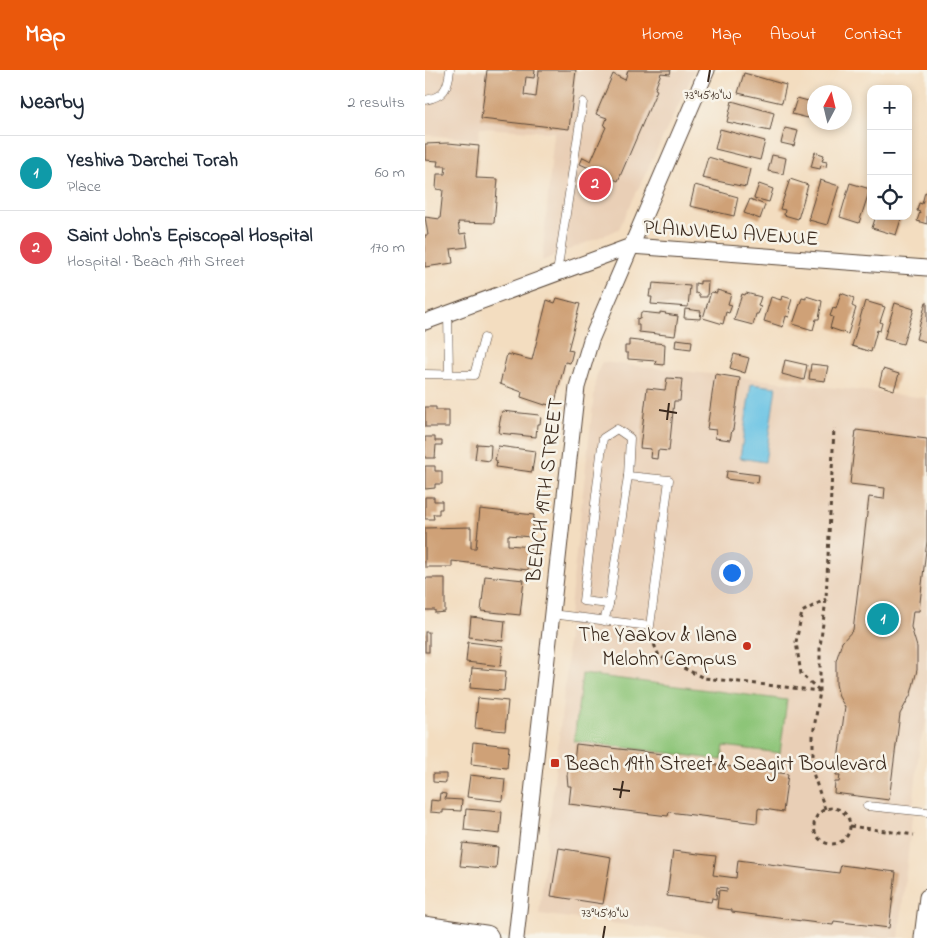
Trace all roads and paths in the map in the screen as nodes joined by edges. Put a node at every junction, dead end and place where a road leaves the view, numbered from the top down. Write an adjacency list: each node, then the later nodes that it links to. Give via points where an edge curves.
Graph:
1 (450, 70): 3 (lane, via 449,82 442,94)
2 (707, 70): 5 (street, BEACH 19TH STREET)
3 (425, 100)
4 (583, 102): 7 (lane)
5 (631, 246): 6 (street, PLAINVIEW AVENUE); 7 (street, PLAINVIEW AVENUE); 17 (street, BEACH 19TH STREET, via 591,340 577,387)
6 (927, 268)
7 (557, 273): 8 (street, PLAINVIEW AVENUE)
8 (448, 314): 9 (street, PLAINVIEW AVENUE); 11 (lane)
9 (425, 322)
10 (484, 338): 11 (lane, via 473,375)
11 (449, 373): 12 (lane)
12 (425, 374)
13 (834, 428): 15 (path)
14 (628, 476): 16 (lane); 16 (lane, via 630,438 617,429 603,438 583,601); 19 (lane, via 669,480)
15 (826, 599): 20 (path, via 819,647); 20 (path, via 802,612 795,642 801,674)
16 (609, 604): 18 (lane)
17 (551, 614): 18 (lane); 29 (street, BEACH 19TH STREET)
18 (605, 621): 19 (lane)
19 (650, 626): 20 (path, via 659,656 704,678)
20 (820, 691): 22 (path, via 813,735 813,773)
21 (867, 806): 23 (lane)
22 (825, 809): 24 (path, via 842,810); 24 (path, via 817,816 814,826 823,841 841,842)
23 (927, 812)
24 (850, 826): 25 (path)
25 (914, 835)
26 (927, 897): 30 (street)
27 (425, 929): 28 (main road)
28 (486, 938)
29 (516, 938)
30 (922, 938)

